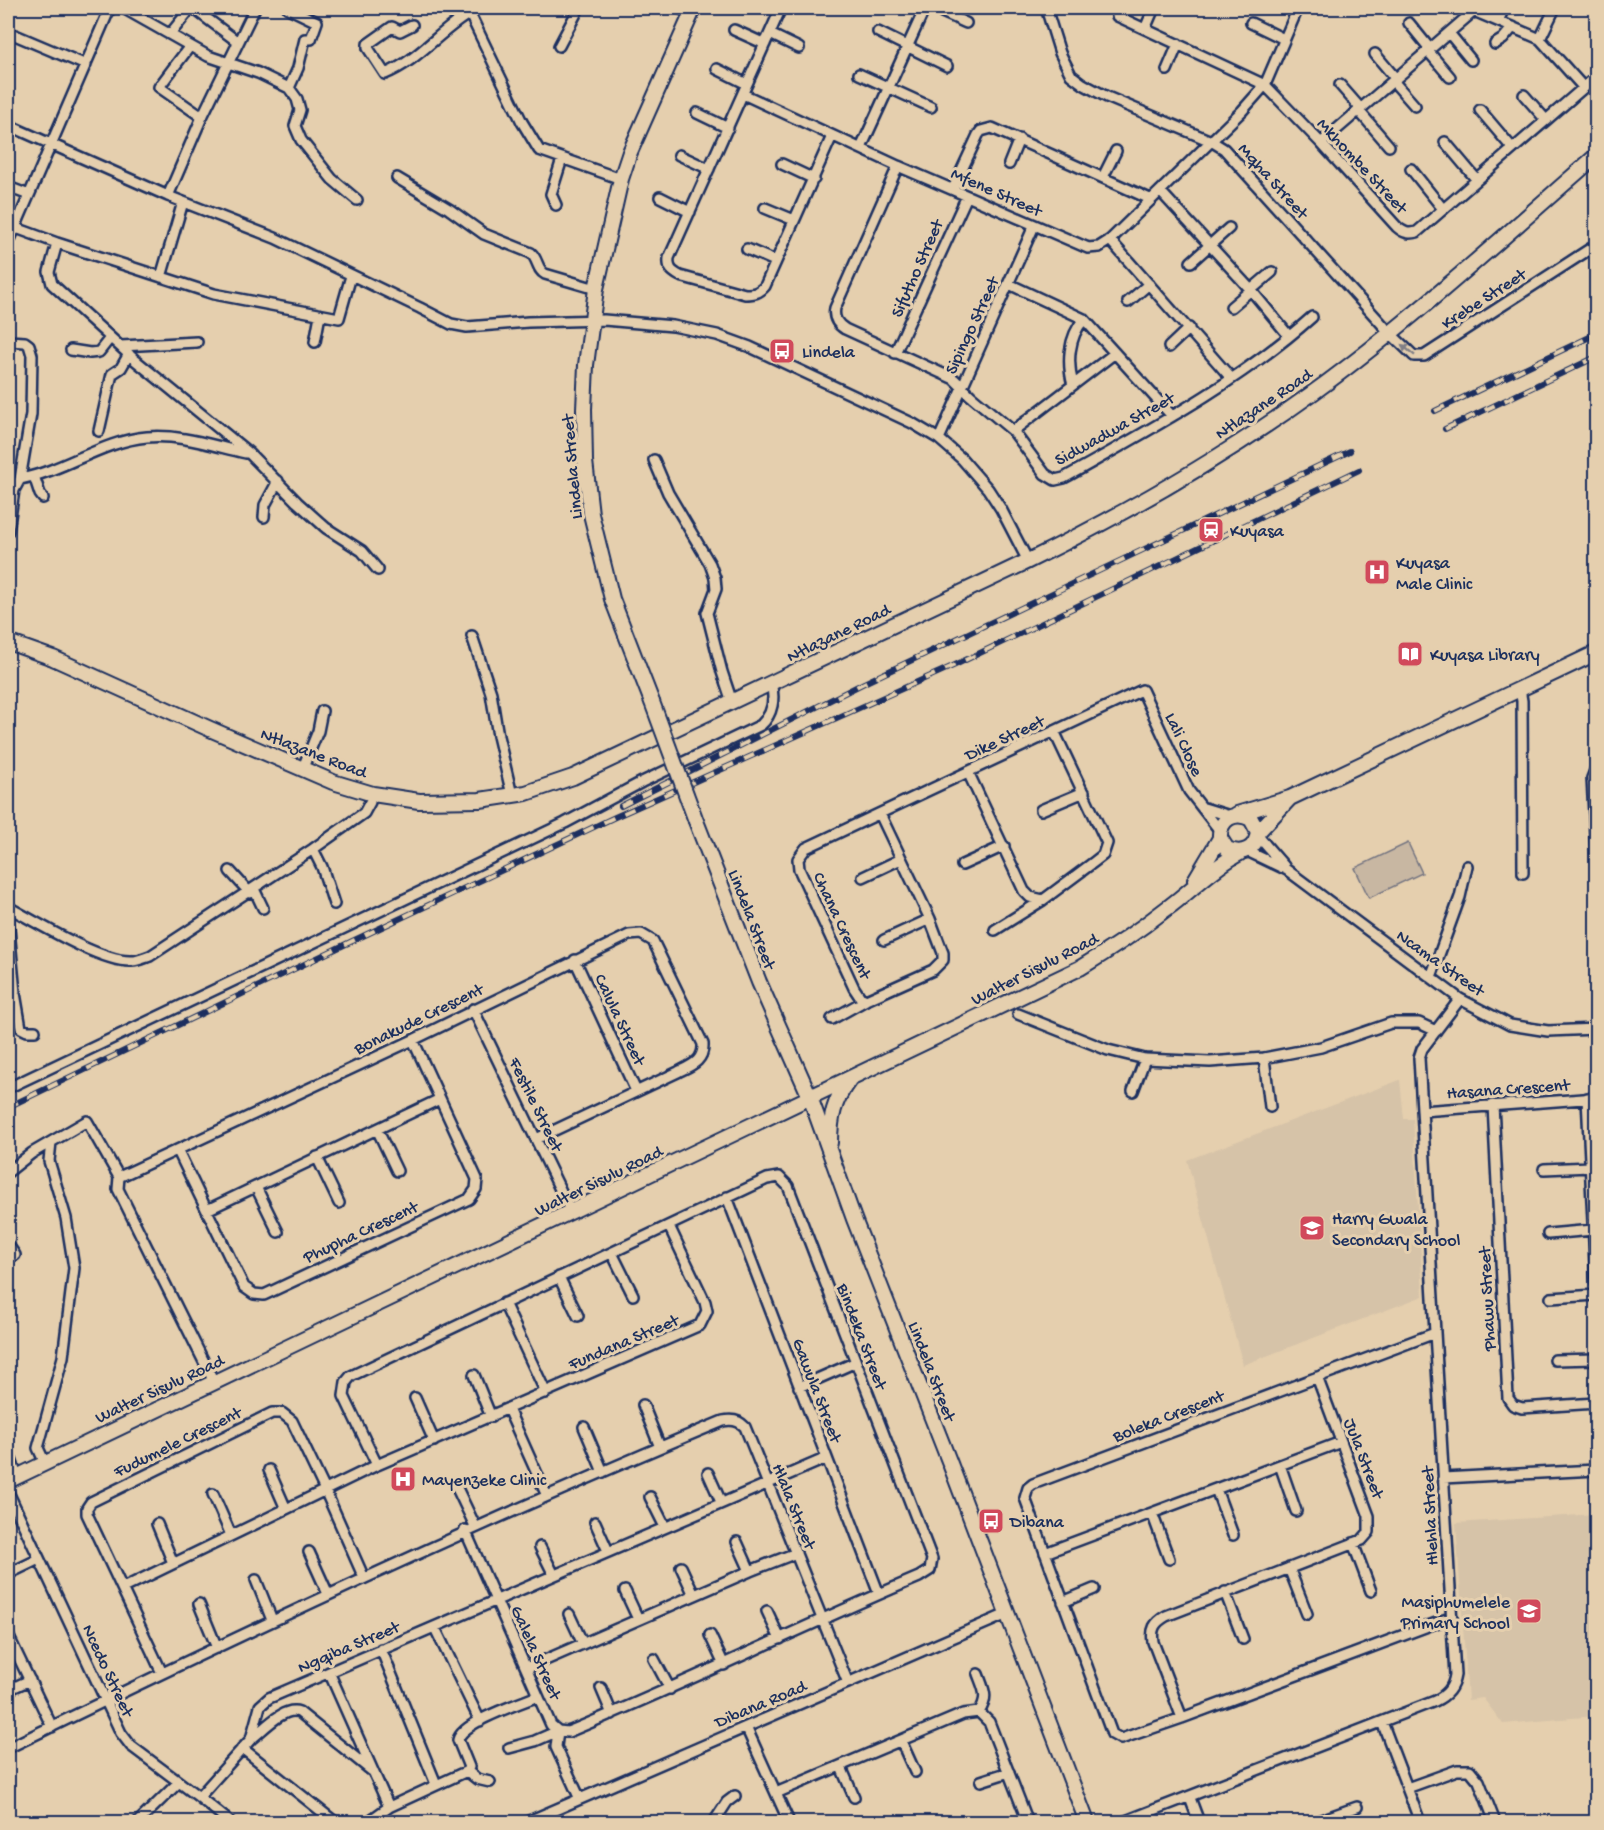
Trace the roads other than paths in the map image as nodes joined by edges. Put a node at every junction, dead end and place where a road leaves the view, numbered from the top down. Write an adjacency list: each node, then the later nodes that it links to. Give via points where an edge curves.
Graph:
1 (110, 8): 47 (street)
2 (123, 8): 17 (street)
3 (192, 8): 30 (street); 35 (street)
4 (255, 8): 35 (street)
5 (288, 8): 58 (street, via 317,22 311,39 305,39)
6 (579, 8): 40 (street)
7 (781, 8): 32 (street)
8 (925, 8): 41 (street)
9 (933, 8): 21 (street)
10 (1046, 8): 74 (street, Mqha Street, via 1071,75 1107,97)
11 (1154, 8): 26 (street)
12 (1298, 8): 33 (street)
13 (1504, 8): 20 (street)
14 (688, 9): 92 (street, Lindela Street)
15 (1470, 9): 20 (street); 31 (street)
16 (468, 10): 24 (street, via 413,58 385,74 368,44 392,27 400,31); 84 (street, via 539,150)
17 (142, 12): 30 (street)
18 (1553, 12): 34 (street)
19 (1117, 16): 26 (street)
20 (1498, 21): 25 (street)
21 (966, 23)
22 (1251, 23): 33 (street)
23 (1409, 23): 43 (street)
24 (412, 25)
25 (1513, 27): 34 (street); 38 (street)
26 (1145, 29): 37 (street)
27 (735, 30): 36 (street)
28 (8, 32): 47 (street)
29 (878, 32): 41 (street)
30 (171, 33): 39 (street)
31 (1449, 33): 43 (street); 45 (street)
32 (770, 34): 36 (street); 42 (street)
33 (1284, 39): 56 (street)
34 (1540, 39): 60 (street)
35 (238, 42): 46 (street)
36 (765, 44): 55 (street)
37 (1178, 44): 50 (street); 56 (street)
38 (1495, 44)
39 (190, 46): 46 (street); 68 (street, via 159,87)
40 (559, 46)
41 (907, 47): 48 (street); 59 (street)
42 (799, 48)
43 (1429, 50): 52 (street); 54 (street)
44 (1375, 54): 54 (street)
45 (1471, 60)
46 (228, 63): 58 (street); 68 (street)
47 (86, 65): 77 (street)
48 (947, 66)
49 (717, 69): 55 (street)
50 (1167, 70)
51 (859, 74): 59 (street)
52 (1450, 77)
53 (1596, 77): 60 (street, Mkhombe Street)
54 (1395, 80): 63 (street); 65 (street)
55 (747, 84): 61 (street)
56 (1264, 85): 74 (street); 76 (street, Mkhombe Street)
57 (1340, 85): 65 (street)
58 (289, 88): 103 (street, via 300,110 295,126 301,140 332,179)
59 (889, 88): 64 (street); 79 (street)
60 (1584, 88): 69 (street, Mkhombe Street)
61 (743, 94): 71 (street); 72 (street, Mfene Street)
62 (1524, 95): 69 (street)
63 (1415, 106)
64 (931, 107)
65 (1360, 110): 76 (street); 78 (street)
66 (1480, 110): 80 (street)
67 (697, 113): 71 (street)
68 (202, 117): 99 (street)
69 (1546, 120): 80 (street, Mkhombe Street)
70 (8, 125): 77 (street)
71 (728, 128): 88 (street)
72 (832, 136): 79 (street, Mfene Street); 93 (street)
73 (1019, 139): 86 (street); 90 (street); 96 (street, via 997,129 981,131)
74 (1211, 141): 97 (street); 135 (street, Mqha Street, via 1224,149)
75 (1445, 142): 94 (street)
76 (1321, 143): 107 (street, Mkhombe Street, via 1404,232 1417,232)
77 (50, 144): 98 (street); 99 (street)
78 (1389, 146)
79 (861, 148): 87 (street, Mfene Street)
80 (1513, 148): 94 (street, Mkhombe Street)
81 (1116, 151): 90 (street)
82 (679, 155): 88 (street)
83 (1596, 156): 135 (street, Ntlazane Road)
84 (562, 159): 92 (street); 105 (street, via 551,195)
85 (782, 164): 93 (street)
86 (1009, 164)
87 (898, 166): 96 (street, Mfene Street); 144 (street, Sidwadwa Street, via 834,315 839,325)
88 (709, 169): 108 (street)
89 (1411, 170): 107 (street, Mkhombe Street)
90 (1103, 177): 102 (street)
91 (397, 178): 126 (street, via 484,234 531,253 545,274)
92 (621, 178): 126 (street, Lindela Street)
93 (814, 179): 109 (street)
94 (1477, 180): 107 (street, Mkhombe Street)
95 (8, 187): 98 (street)
96 (953, 189): 100 (street, Mfene Street)
97 (1160, 191): 102 (street); 116 (street)
98 (29, 195): 110 (street)
99 (168, 196): 104 (street)
100 (967, 196): 111 (street, Mfene Street); 144 (street, Sifutho Street)
101 (660, 197): 108 (street)
102 (1150, 199): 113 (street)
103 (357, 200)
104 (183, 202): 122 (street, via 275,238); 123 (street)
105 (556, 205)
106 (765, 208): 109 (street)
107 (1443, 209)
108 (690, 212): 119 (street, via 669,258 675,274 754,294 765,286)
109 (794, 220): 119 (street)
110 (11, 226): 114 (street); 115 (street)
111 (1034, 226): 113 (street, Mfene Street, via 1088,248); 124 (street, Sipingo Street)
112 (1228, 228): 116 (street)
113 (1110, 240): 125 (street)
114 (57, 243): 123 (street); 137 (street, via 49,272 51,281)
115 (8, 244)
116 (1210, 245): 120 (street); 127 (street)
117 (1596, 245): 135 (street, Krebe Street, one-way to 135, via 1424,356 1412,355)
118 (747, 249): 119 (street)
119 (775, 261)
120 (1191, 262)
121 (1272, 272): 127 (street)
122 (351, 276): 130 (street, via 339,318); 133 (street, via 459,326)
123 (161, 277): 130 (street, via 214,294)
124 (1009, 284): 132 (street); 149 (street, Sipingo Street)
125 (1149, 284): 128 (street); 134 (street)
126 (596, 289): 133 (street, Lindela Street)
127 (1251, 290): 129 (street); 136 (street)
128 (1128, 302)
129 (1231, 307)
130 (320, 315): 140 (street)
131 (1312, 317): 136 (street, Sidwadwa Street)
132 (1084, 319): 145 (street); 148 (street, via 1069,359)
133 (592, 320): 153 (street, via 673,326 717,334 823,380); 226 (street, Lindela Street, bridge, via 586,365 585,461 591,514 612,599 759,982)
134 (1189, 328): 142 (street); 147 (street)
135 (1390, 333): 163 (street, Ntlazane Road, via 1235,446 1128,510)
136 (1289, 336): 147 (street, Sidwadwa Street)
137 (110, 338): 141 (street); 143 (street, via 99,352)
138 (8, 341): 157 (street, via 25,342 32,355 31,414)
139 (197, 342): 141 (street)
140 (315, 342)
141 (121, 346): 146 (street)
142 (1169, 347)
143 (70, 350)
144 (895, 353): 149 (street, Sidwadwa Street)
145 (1115, 353): 148 (street); 150 (street)
146 (129, 354): 151 (street, via 121,368 113,372); 154 (street)
147 (1231, 378): 150 (street, Sidwadwa Street)
148 (1073, 385): 152 (street)
149 (962, 386): 152 (street, Sidwadwa Street); 153 (street, Sipingo Street)
150 (1172, 416): 152 (street, Sidwadwa Street, via 1055,480 1045,474)
151 (99, 431)
152 (1013, 431)
153 (939, 439): 163 (street, via 988,489)
154 (249, 453): 156 (street, via 185,439 146,437 105,448); 158 (street)
155 (654, 460): 171 (street, via 715,578 716,589 707,613)
156 (34, 476): 157 (street); 160 (street)
157 (20, 478): 159 (street)
158 (278, 482): 161 (street); 164 (street, via 326,528 362,551)
159 (11, 491): 162 (street)
160 (43, 498)
161 (264, 517)
162 (8, 531)
163 (1028, 561): 168 (street, Ntlazane Road)
164 (378, 570)
165 (472, 636): 178 (street, via 491,693)
166 (8, 642): 175 (street, Ntlazane Road, via 53,658)
167 (1596, 653): 169 (street)
168 (771, 684): 171 (street, Ntlazane Road); 223 (street, via 772,708 762,725 565,824)
169 (1520, 689): 179 (street); 196 (street)
170 (1142, 690): 173 (street, Dike Street); 181 (street, Lali Close, via 1189,791)
171 (732, 702): 178 (street, Ntlazane Road, via 573,777)
172 (322, 711): 175 (street)
173 (1054, 731): 176 (street, Dike Street); 177 (street)
174 (1596, 768): 190 (street, via 1592,778)
175 (302, 770): 178 (street, Ntlazane Road, via 354,789 419,801)
176 (968, 772): 183 (street, Dike Street); 187 (street)
177 (1084, 792): 182 (street); 200 (street, via 1107,849)
178 (512, 795)
179 (1290, 798): 184 (street); 185 (street)
180 (370, 802): 188 (street, via 364,813)
181 (1204, 808): 184 (street); 186 (street, Lali Close)
182 (1041, 810)
183 (880, 814): 191 (street, Chana Crescent); 212 (street, Chana Crescent, via 806,848 798,859 799,869 854,988)
184 (1234, 815): 185 (street, via 1251,819); 186 (street, via 1223,822)
185 (1258, 834): 189 (street, via 1255,843); 194 (street, Ncama Street)
186 (1220, 835): 189 (street, via 1227,849); 198 (street, Walter Sisulu Road)
187 (1004, 846): 192 (street); 200 (street, via 1024,891)
188 (313, 849): 199 (street); 201 (street)
189 (1244, 852): 194 (street, Ncama Street); 198 (street, Walter Sisulu Road)
190 (1596, 852)
191 (901, 859): 197 (street); 205 (street, Chana Crescent)
192 (962, 864)
193 (1467, 866): 209 (street)
194 (1287, 870): 209 (street, Ncama Street)
195 (230, 871): 199 (street)
196 (1523, 873)
197 (863, 877)
198 (1190, 888): 222 (street, Walter Sisulu Road, via 1116,946 1080,968)
199 (252, 891): 202 (street, via 150,956 134,961 97,954); 203 (street)
200 (1043, 900): 206 (street)
201 (334, 904)
202 (8, 907)
203 (263, 908)
204 (8, 919): 210 (street)
205 (930, 919): 207 (street, Chana Crescent); 212 (street, Chana Crescent, via 943,960 933,970)
206 (995, 930)
207 (885, 940)
208 (575, 960): 213 (street, Bonakude Crescent); 225 (street, Calula Street); 225 (street, Bonakude Crescent, via 629,935 647,937 653,941 703,1044 704,1052 698,1061)
209 (1431, 977): 211 (street, Ncama Street)
210 (11, 984): 218 (street, via 21,1028)
211 (1460, 999): 216 (street, Ncama Street, via 1510,1025 1548,1031); 217 (street, Hlehla Street)
212 (866, 1000): 215 (street, Chana Crescent)
213 (473, 1009): 219 (street, Bonakude Crescent); 233 (street, Festile Street)
214 (1018, 1014): 221 (street, via 1108,1050)
215 (832, 1019)
216 (1596, 1029)
217 (1436, 1030): 220 (street, via 1419,1023 1391,1023 1321,1047); 231 (street, Hlehla Street, via 1419,1059)
218 (35, 1031)
219 (413, 1040): 228 (street, Phupha Crescent); 236 (street, Bonakude Crescent)
220 (1264, 1058): 221 (street, via 1210,1062); 230 (street)
221 (1145, 1059): 224 (street)
222 (850, 1078): 226 (street, Walter Sisulu Road); 235 (street, via 832,1109)
223 (8, 1088)
224 (1133, 1090)
225 (636, 1091): 233 (street, Bonakude Crescent)
226 (810, 1097): 235 (street, Lindela Street); 247 (street, Walter Sisulu Road)
227 (1592, 1098): 229 (street, Hasana Crescent); 238 (street)
228 (440, 1099): 232 (street); 246 (street, Phupha Crescent, via 477,1179 469,1198 264,1294 254,1294 244,1287)
229 (1493, 1105): 231 (street, Hasana Crescent); 272 (street, Phawu Street, via 1509,1398 1513,1405 1522,1408)
230 (1270, 1107)
231 (1422, 1111): 262 (street, Hlehla Street)
232 (376, 1129): 237 (street); 240 (street)
233 (536, 1139): 247 (street, Festile Street)
234 (51, 1142): 241 (street); 242 (street, via 87,1121); 282 (street, via 49,1161 66,1218 75,1268 63,1357 38,1448)
235 (829, 1149): 339 (street, Lindela Street)
236 (178, 1151): 242 (street, Bonakude Crescent); 246 (street, Phupha Crescent)
237 (317, 1157): 243 (street); 245 (street)
238 (1590, 1167): 239 (street); 249 (street)
239 (1544, 1169)
240 (397, 1171)
241 (8, 1172)
242 (119, 1177): 268 (street, via 118,1188)
243 (256, 1187): 246 (street); 250 (street)
244 (727, 1197): 248 (street, Bindeka Street); 265 (street, Bindeka Street, via 778,1177 788,1186); 269 (street, Gawula Street)
245 (339, 1203)
246 (207, 1210)
247 (571, 1212): 268 (street, Walter Sisulu Road)
248 (669, 1226): 253 (street, Bindeka Street); 270 (street, Fundana Street, via 705,1302 703,1321 693,1329)
249 (1593, 1230): 251 (street); 256 (street)
250 (278, 1232)
251 (1548, 1234)
252 (8, 1245): 254 (street)
253 (612, 1253): 255 (street, Bindeka Street); 257 (street)
254 (15, 1255)
255 (560, 1277): 260 (street, Bindeka Street); 261 (street)
256 (1596, 1284)
257 (633, 1295)
258 (1596, 1295): 259 (street)
259 (1551, 1298)
260 (504, 1303): 270 (street); 283 (street, Bindeka Street, via 351,1376 346,1382 344,1396)
261 (578, 1317)
262 (1435, 1333): 267 (street, Boleka Crescent); 290 (street, Hlehla Street)
263 (1596, 1359): 264 (street)
264 (1555, 1360)
265 (856, 1362): 269 (street); 332 (street, Bindeka Street, via 932,1559 930,1570 919,1578)
266 (474, 1375): 275 (street)
267 (1317, 1377): 278 (street, Jula Street); 315 (street, Boleka Crescent, via 1033,1484 1025,1493 1025,1502)
268 (214, 1382): 282 (street, Walter Sisulu Road)
269 (800, 1387): 281 (street, Gawula Street)
270 (546, 1393): 274 (street, Fundana Street)
271 (415, 1398): 277 (street)
272 (1596, 1403)
273 (643, 1405): 279 (street)
274 (508, 1409): 275 (street, Fundana Street); 297 (street)
275 (491, 1417): 277 (street, Fundana Street)
276 (584, 1427): 287 (street)
277 (434, 1441): 283 (street, Fundana Street)
278 (1341, 1442): 284 (street); 310 (street, Jula Street, via 1371,1527 1367,1536)
279 (660, 1447): 287 (street, Hlala Street); 291 (street, Hlala Street, via 723,1421 737,1421 745,1427)
280 (8, 1451): 289 (street)
281 (827, 1458): 291 (street, Ngqiba Street); 332 (street, Gawula Street)
282 (45, 1462): 289 (street, Walter Sisulu Road)
283 (377, 1465): 294 (street, Fundana Street)
284 (1280, 1465): 293 (street); 301 (street)
285 (269, 1470): 300 (street)
286 (1596, 1470): 290 (street)
287 (603, 1472): 297 (street, Hlala Street)
288 (708, 1473): 299 (street)
289 (12, 1478)
290 (1443, 1478): 341 (street, Hlehla Street)
291 (768, 1482): 299 (street, Ngqiba Street); 314 (street, Hlala Street)
292 (455, 1484): 306 (street)
293 (1216, 1489): 302 (street); 308 (street)
294 (325, 1490): 300 (street, Fundana Street); 324 (street, Fudumele Crescent); 326 (street, Fudumele Crescent, via 287,1416 277,1412 261,1418 92,1502 87,1508)
295 (8, 1492): 316 (street, Ncedo Street)
296 (213, 1494): 307 (street)
297 (547, 1497): 306 (street, Hlala Street)
298 (650, 1497): 305 (street)
299 (721, 1502): 305 (street, Ngqiba Street)
300 (286, 1509): 307 (street, Fundana Street)
301 (1296, 1511)
302 (1152, 1513): 315 (street); 317 (street)
303 (595, 1522): 312 (street)
304 (157, 1524): 318 (street)
305 (665, 1527): 312 (street, Ngqiba Street)
306 (470, 1528): 324 (street, Hlala Street); 334 (street, Galela Street)
307 (231, 1535): 318 (street, Fundana Street)
308 (1233, 1535)
309 (737, 1542): 321 (street)
310 (1353, 1543): 320 (street, Jula Street); 329 (street)
311 (540, 1546): 323 (street)
312 (608, 1551): 323 (street, Ngqiba Street)
313 (309, 1552): 331 (street)
314 (796, 1553): 321 (street); 343 (street, Hlala Street)
315 (1045, 1553): 335 (street, Boleka Crescent)
316 (39, 1559): 322 (street); 365 (street, Ncedo Street)
317 (1169, 1559)
318 (173, 1563): 326 (street, Fundana Street)
319 (681, 1566): 333 (street)
320 (1288, 1568): 330 (street, Jula Street); 340 (street)
321 (750, 1571): 333 (street)
322 (8, 1574)
323 (554, 1575): 334 (street, Ngqiba Street)
324 (364, 1578): 331 (street, Hlala Street)
325 (256, 1580): 344 (street)
326 (123, 1588): 357 (street, Fudumele Crescent)
327 (1094, 1589): 335 (street)
328 (625, 1591): 342 (street)
329 (1371, 1591)
330 (1225, 1592): 349 (street); 368 (street, Jula Street, via 1166,1616 1152,1630)
331 (328, 1594): 344 (street, Hlala Street)
332 (879, 1594): 343 (street, Bindeka Street)
333 (694, 1595): 342 (street)
334 (496, 1600): 345 (street, Ngqiba Street); 355 (street, Galela Street)
335 (1063, 1602): 368 (street, Boleka Crescent, via 1115,1737 1125,1739)
336 (199, 1604): 351 (street)
337 (767, 1611): 348 (street)
338 (569, 1614): 350 (street)
339 (1007, 1614): 360 (street, Dibana Road); 405 (street, Lindela Street)
340 (1307, 1614)
341 (1452, 1617): 368 (street, Boleka Crescent); 370 (street, Hlehla Street, via 1455,1675 1450,1691 1436,1701)
342 (638, 1619): 350 (street)
343 (822, 1619): 348 (street); 360 (street, Hlala Street)
344 (272, 1620): 351 (street, Hlala Street)
345 (435, 1628): 352 (street, Ngqiba Street); 369 (street)
346 (8, 1635): 359 (street)
347 (710, 1635): 354 (street)
348 (780, 1639): 354 (street)
349 (1243, 1639)
350 (583, 1644): 355 (street)
351 (217, 1648): 357 (street, Hlala Street)
352 (381, 1649): 356 (street, Ngqiba Street); 387 (street)
353 (654, 1659): 362 (street)
354 (724, 1665): 362 (street)
355 (527, 1668): 364 (street, Galela Street)
356 (329, 1671): 374 (street, Ngqiba Street, via 269,1698 260,1706); 380 (street)
357 (162, 1673): 365 (street, Hlala Street)
358 (978, 1674): 366 (street, via 986,1695)
359 (30, 1680): 363 (street); 371 (street)
360 (848, 1683): 372 (street, Dibana Road)
361 (601, 1688): 367 (street)
362 (670, 1689): 367 (street)
363 (8, 1690)
364 (538, 1695): 369 (street); 373 (street, Galela Street, via 551,1725)
365 (106, 1702): 371 (street, Hlala Street); 385 (street, Ncedo Street, via 130,1746)
366 (979, 1712): 375 (street, via 963,1714); 383 (street, via 989,1722)
367 (612, 1714): 373 (street, via 568,1732)
368 (1182, 1718)
369 (480, 1721): 381 (street, via 459,1736)
370 (1382, 1722): 388 (street); 393 (street, Hlehla Street)
371 (52, 1727): 376 (street, Hlala Street)
372 (746, 1727): 389 (street); 394 (street, Dibana Road)
373 (558, 1731): 378 (street); 394 (street, via 556,1746)
374 (251, 1739): 377 (street, Ngqiba Street); 380 (street, via 293,1710)
375 (901, 1741): 379 (street); 382 (street)
376 (8, 1748)
377 (242, 1748): 391 (street, Ngqiba Street); 399 (street)
378 (509, 1748)
379 (841, 1767): 389 (street); 392 (street)
380 (372, 1771): 395 (street)
381 (467, 1771): 386 (street); 387 (street)
382 (915, 1772)
383 (1009, 1772): 384 (street); 404 (street)
384 (981, 1781)
385 (179, 1782): 391 (street, Ncedo Street); 397 (street)
386 (490, 1782)
387 (436, 1784): 395 (street)
388 (1407, 1788): 409 (street); 410 (street, via 1457,1770 1470,1770 1479,1781)
389 (776, 1793): 403 (street)
390 (735, 1796): 402 (street)
391 (199, 1797): 398 (street, Ncedo Street)
392 (854, 1797)
393 (1190, 1798): 406 (street, Hlehla Street); 407 (street)
394 (580, 1799): 401 (street, Dibana Road)
395 (389, 1807): 400 (street)
396 (1357, 1807): 408 (street)
397 (138, 1822)
398 (230, 1822)
399 (335, 1822)
400 (368, 1822)
401 (527, 1822)
402 (714, 1822)
403 (789, 1822)
404 (1028, 1822)
405 (1086, 1822)
406 (1123, 1822)
407 (1199, 1822)
408 (1315, 1822)
409 (1420, 1822)
410 (1496, 1822)

